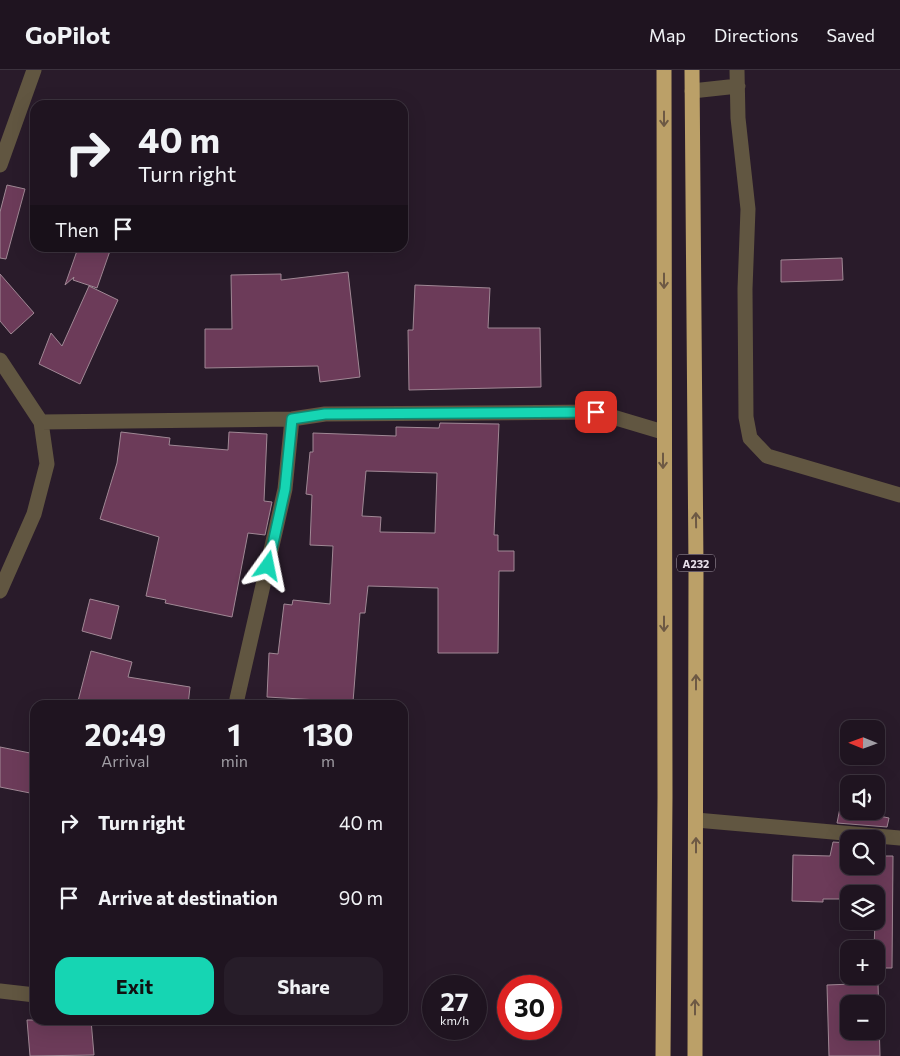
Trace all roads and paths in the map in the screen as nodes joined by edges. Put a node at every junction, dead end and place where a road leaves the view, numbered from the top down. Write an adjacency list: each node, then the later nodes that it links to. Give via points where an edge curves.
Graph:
1 (34, 70): 7 (street)
2 (664, 70): 11 (highway, A232, one-way to 11)
3 (692, 70): 6 (highway, A232)
4 (737, 70): 5 (street)
5 (738, 86): 6 (street); 12 (street, via 738,118 748,209 746,417 750,438 768,456)
6 (692, 91): 15 (highway, A232, one-way to 6)
7 (0, 165)
8 (0, 360): 10 (street)
9 (292, 419): 10 (street); 11 (street, via 325,414 596,412); 14 (street, via 285,489)
10 (41, 422): 13 (street, via 47,464 34,514)
11 (663, 432): 19 (highway, A232, one-way to 19)
12 (900, 495)
13 (0, 591)
14 (237, 699)
15 (696, 820): 16 (street); 20 (highway, A232, one-way to 15)
16 (900, 838)
17 (0, 991): 18 (street)
18 (30, 994)
19 (663, 1056)
20 (695, 1056)

